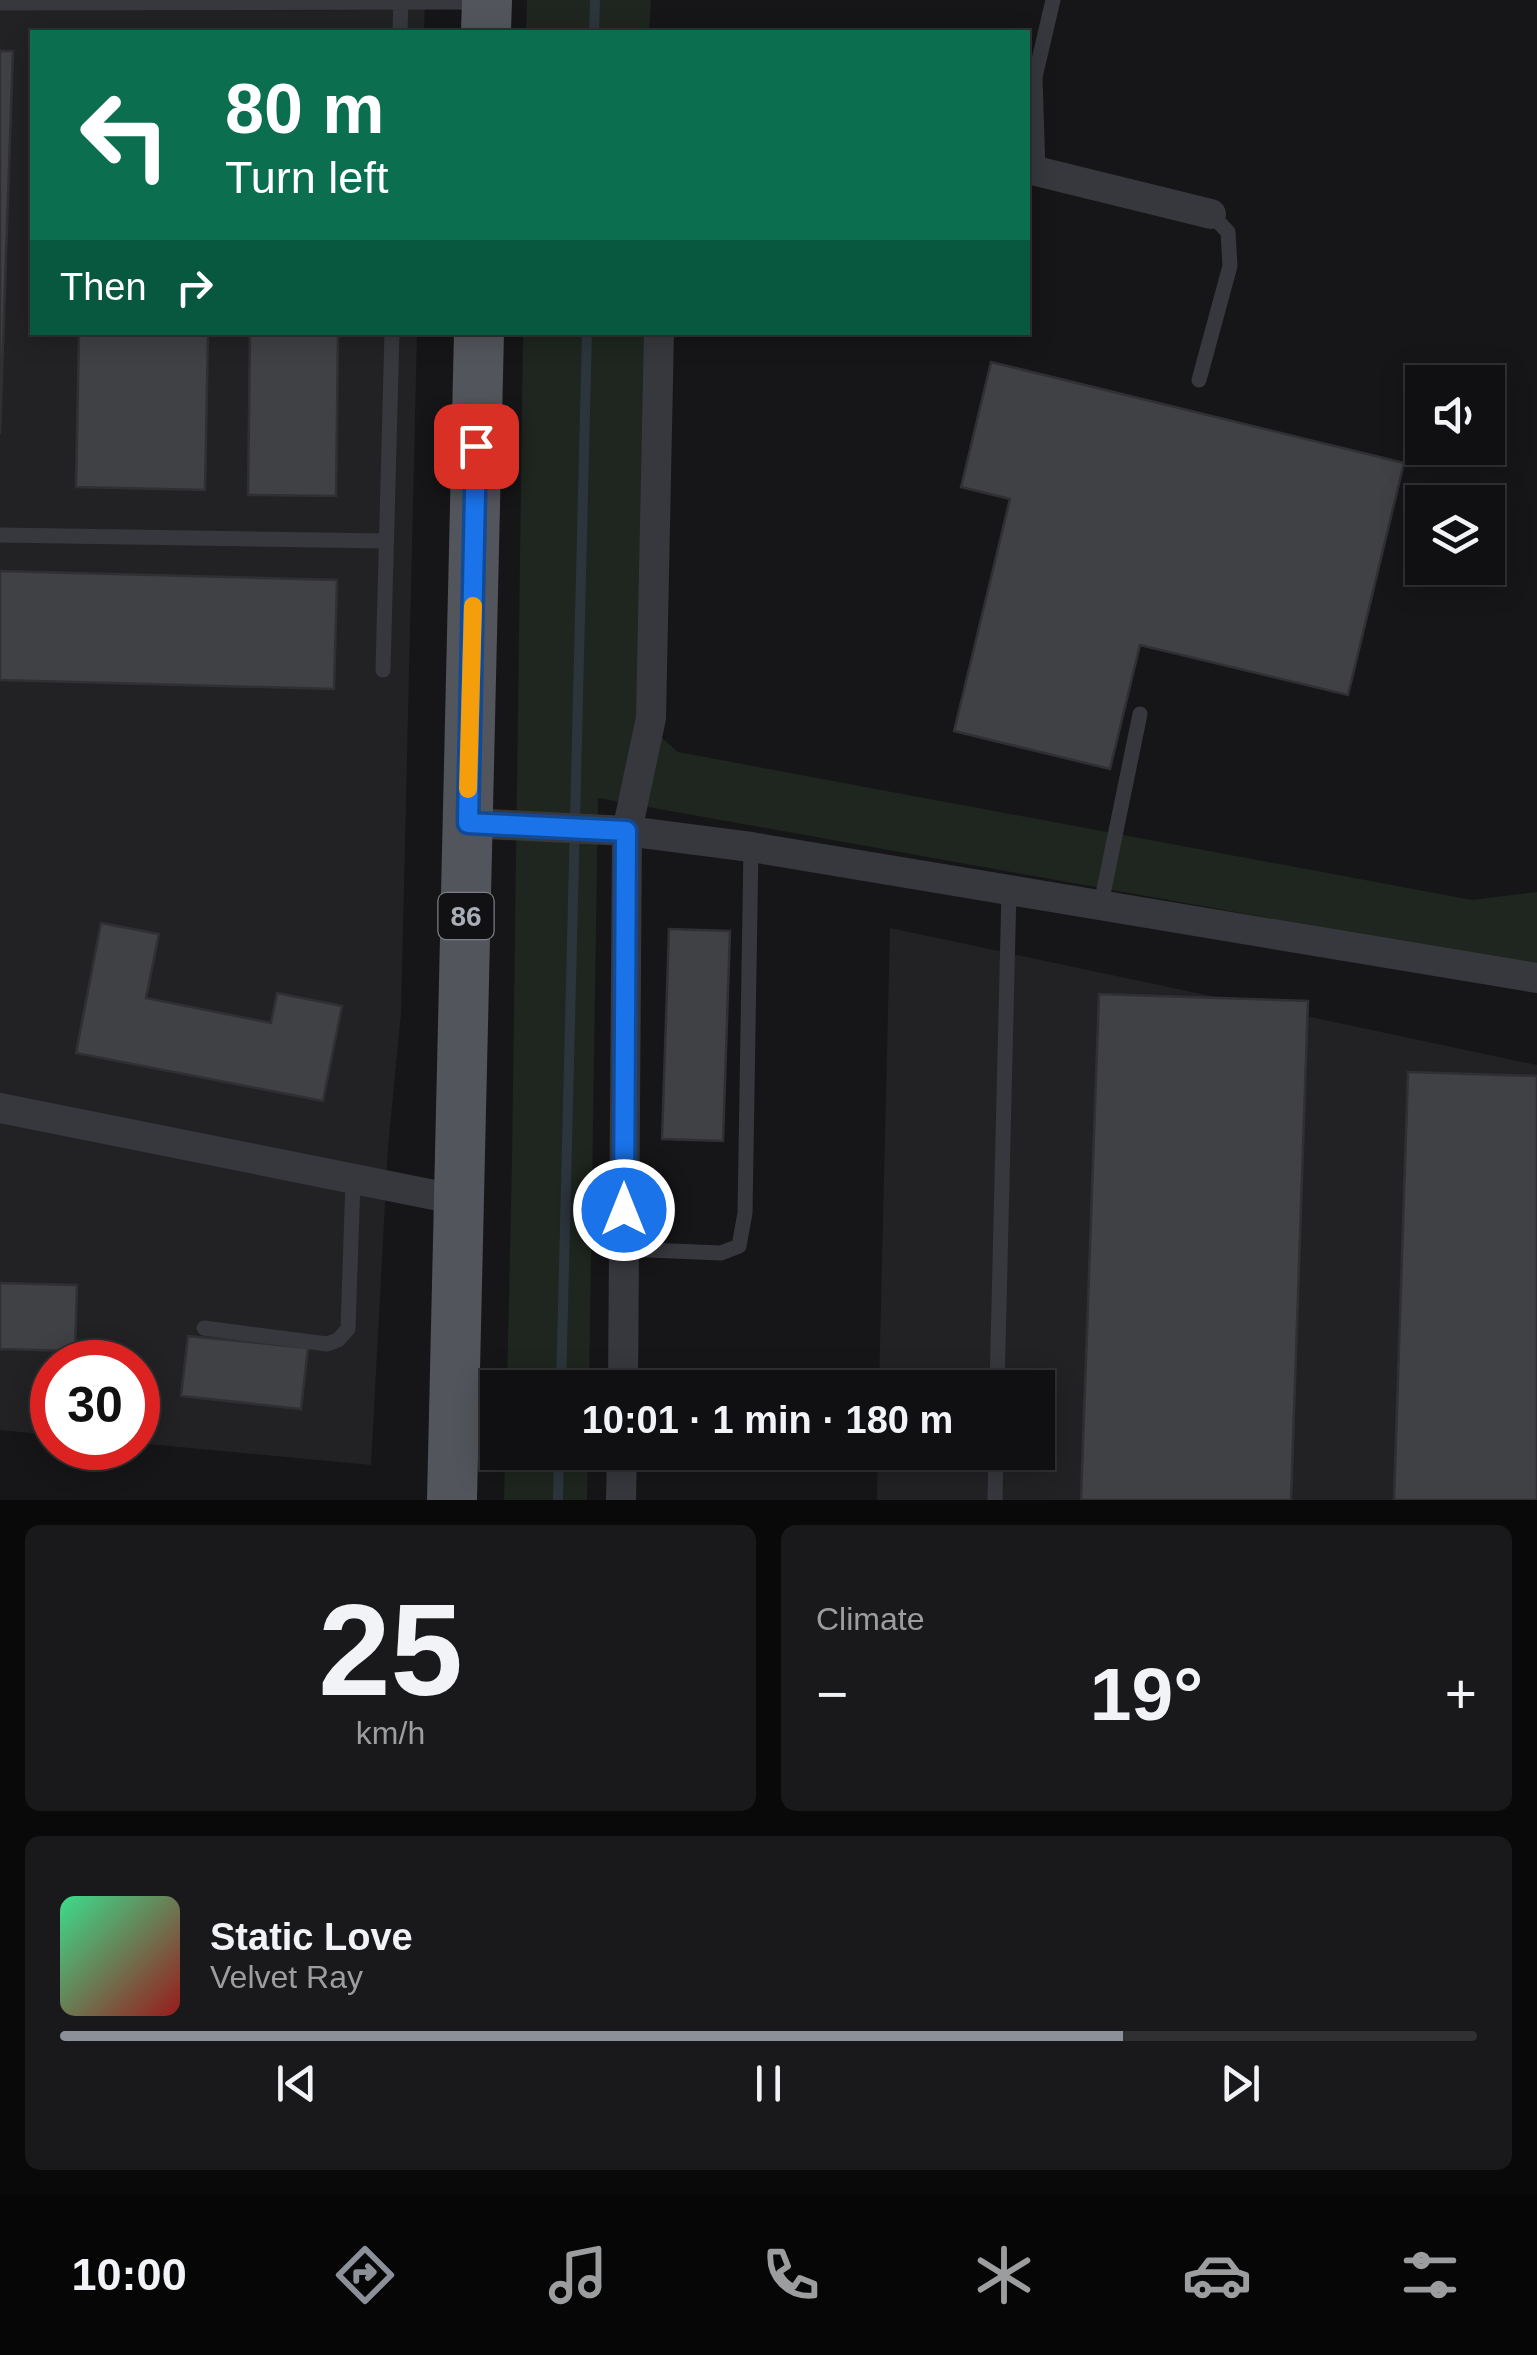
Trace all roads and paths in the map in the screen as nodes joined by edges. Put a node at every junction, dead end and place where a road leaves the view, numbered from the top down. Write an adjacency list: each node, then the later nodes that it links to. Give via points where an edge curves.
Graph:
1 (1053, 0): 8 (lane, via 1034,77)
2 (264, 1): 3 (lane); 4 (lane)
3 (400, 1): 6 (lane); 7 (lane)
4 (52, 2): 5 (lane)
5 (0, 3)
6 (486, 12)
7 (400, 30)
8 (1033, 170): 9 (street)
9 (1212, 214): 13 (lane, via 1228,232 1230,266)
10 (392, 335): 15 (lane)
11 (479, 335): 18 (main road, 86)
12 (659, 335): 19 (street, via 651,718)
13 (1198, 380)
14 (0, 536): 15 (lane)
15 (386, 541): 16 (lane)
16 (384, 670)
17 (1140, 714): 22 (lane)
18 (491, 824): 19 (street); 26 (main road, 86)
19 (616, 830): 20 (street); 27 (street)
20 (751, 848): 21 (street); 27 (lane, via 745,1213 739,1246 721,1253)
21 (1009, 890): 22 (street); 30 (lane)
22 (1100, 904): 23 (street)
23 (1537, 978)
24 (0, 1108): 25 (street)
25 (354, 1180): 26 (street); 28 (lane, via 348,1329 338,1340)
26 (459, 1200): 33 (main road, 86)
27 (624, 1249): 29 (street)
28 (204, 1328)
29 (623, 1370)
30 (998, 1370)
31 (622, 1470): 34 (street)
32 (996, 1470): 35 (lane)
33 (452, 1500)
34 (621, 1500)
35 (995, 1500)

